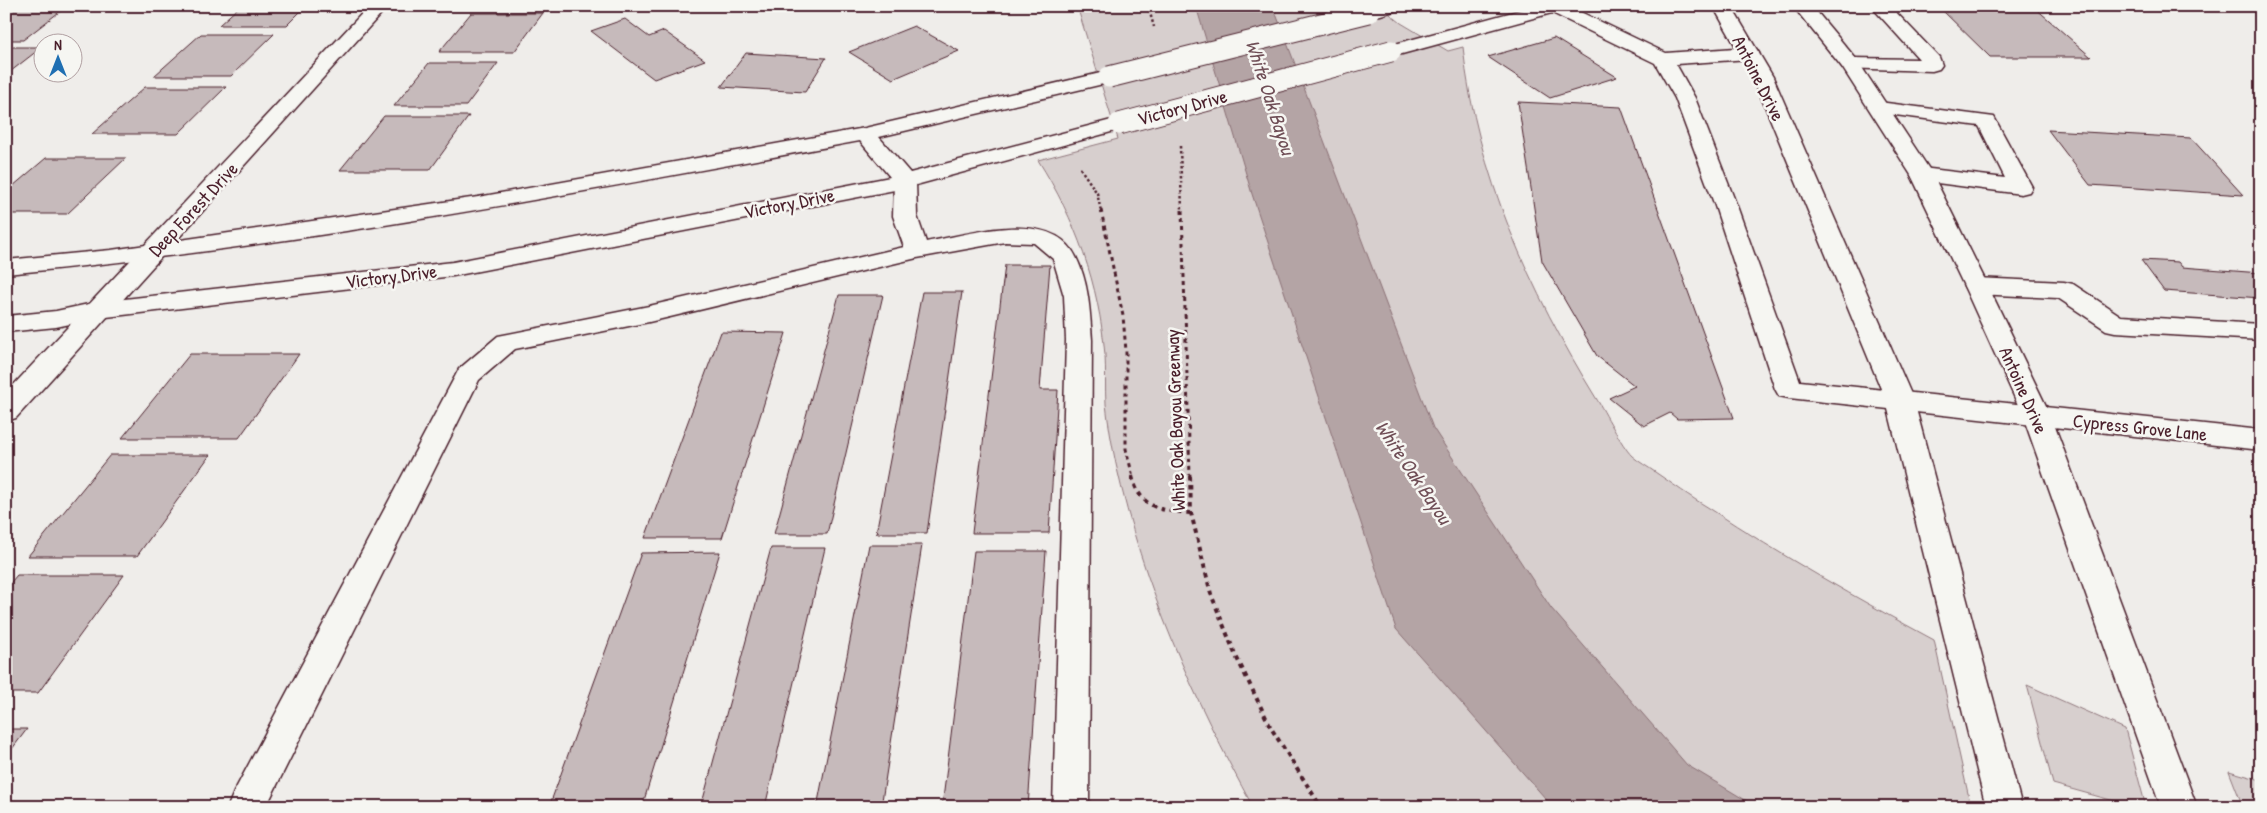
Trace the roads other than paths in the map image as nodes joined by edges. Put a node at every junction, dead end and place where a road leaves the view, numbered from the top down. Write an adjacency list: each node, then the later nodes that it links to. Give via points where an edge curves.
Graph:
1 (379, 6): 14 (main road, Deep Forest Drive)
2 (1391, 6): 11 (main road, bridge)
3 (1556, 6): 8 (main road); 13 (main road, Victory Drive, bridge)
4 (1722, 6): 7 (main road, Antoine Drive)
5 (1802, 6): 9 (main road, Antoine Drive)
6 (1880, 6): 9 (main road, via 1932,61 1932,65)
7 (1749, 53): 8 (main road); 21 (main road, Antoine Drive, via 1763,77)
8 (1663, 60): 21 (main road, Cypress Grove Lane, via 1686,98 1789,389)
9 (1850, 64): 10 (main road, Antoine Drive)
10 (1879, 108): 12 (main road, Antoine Drive); 12 (main road, via 1987,121 2021,187)
11 (865, 134): 13 (main road); 14 (main road, via 478,204)
12 (1922, 175): 17 (main road, Antoine Drive)
13 (905, 180): 15 (main road, via 905,216); 18 (main road, Victory Drive, via 453,269)
14 (157, 249): 16 (main road); 18 (main road, Deep Forest Drive)
15 (917, 251): 25 (main road, via 649,314 507,342 468,375); 26 (main road, via 1005,234 1040,236 1064,257 1076,296 1079,340)
16 (6, 267)
17 (1976, 286): 20 (main road, via 2064,290 2114,324); 23 (main road, Antoine Drive)
18 (98, 310): 19 (main road, Victory Drive, via 56,319); 22 (main road, Deep Forest Drive)
19 (6, 324)
20 (2261, 332)
21 (1900, 401): 23 (main road, Cypress Grove Lane); 27 (main road, Antoine Drive)
22 (6, 411)
23 (2038, 416): 24 (main road, Cypress Grove Lane); 28 (main road, Antoine Drive)
24 (2261, 440)
25 (248, 807)
26 (1071, 807)
27 (2004, 807)
28 (2178, 807)

